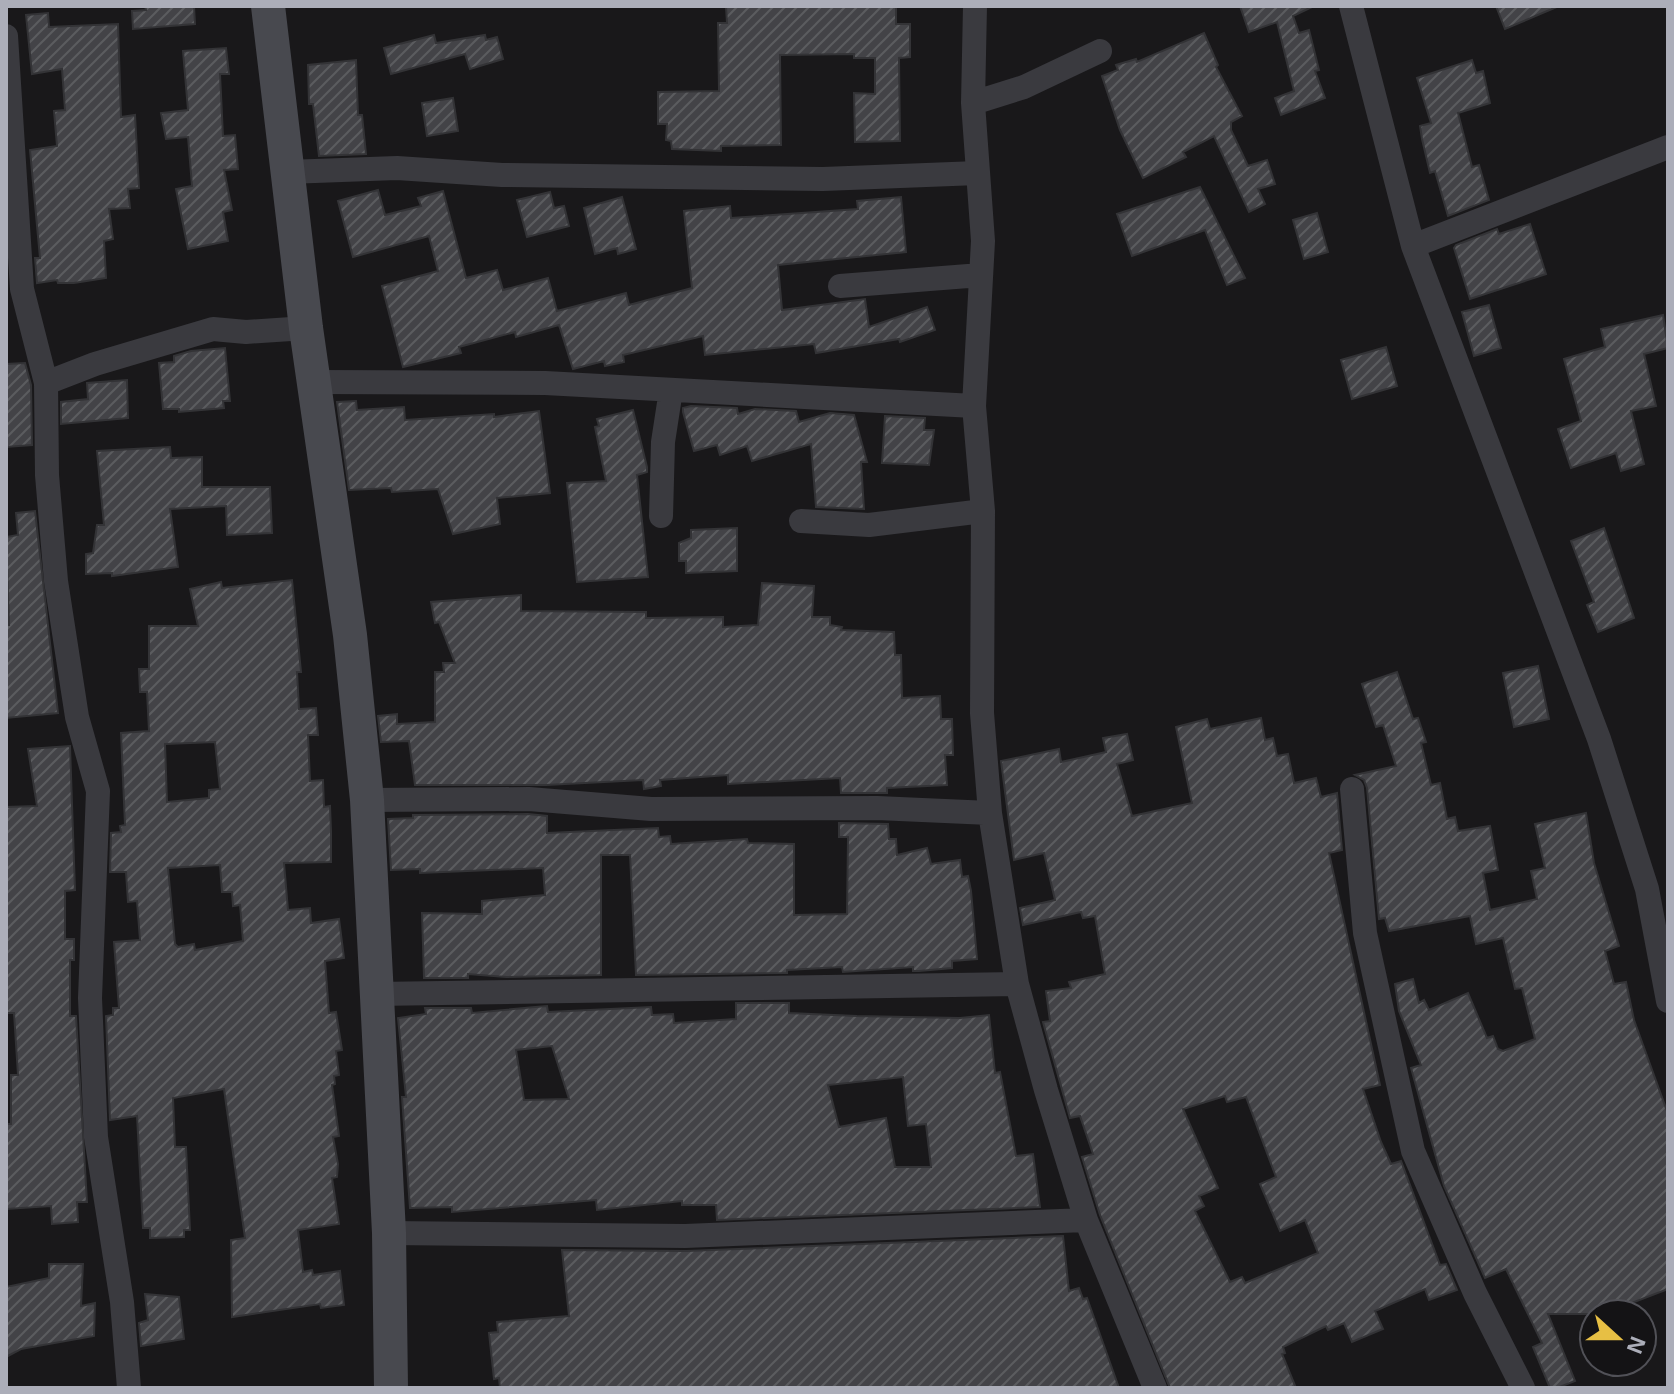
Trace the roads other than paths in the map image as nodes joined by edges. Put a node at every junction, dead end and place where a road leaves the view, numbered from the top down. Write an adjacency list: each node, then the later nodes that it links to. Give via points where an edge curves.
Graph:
1 (268, 6): 8 (main road)
2 (975, 6): 6 (street)
3 (1351, 6): 10 (street)
4 (6, 36): 13 (street)
5 (1100, 51): 6 (street, via 1024,87)
6 (973, 103): 9 (street)
7 (1668, 147): 10 (street)
8 (287, 172): 9 (street, via 397,168 502,175 823,179); 14 (main road)
9 (978, 173): 11 (street)
10 (1413, 246): 27 (street, via 1599,739 1647,889)
11 (981, 275): 12 (street); 18 (street)
12 (840, 286)
13 (14, 292): 16 (street)
14 (306, 328): 15 (main road); 16 (street, via 213,329)
15 (316, 382): 17 (street); 23 (main road)
16 (46, 383): 30 (street, via 56,581 77,717 98,791 90,998 96,1137 122,1302)
17 (671, 390): 18 (street); 20 (street)
18 (974, 406): 19 (street)
19 (983, 511): 21 (street, via 869,525); 24 (street, via 982,713)
20 (661, 516)
21 (801, 521)
22 (1352, 789): 33 (street, via 1365,933 1413,1151)
23 (367, 800): 24 (street, via 529,799 651,809); 26 (main road)
24 (990, 813): 25 (street)
25 (1017, 984): 26 (street); 28 (street)
26 (375, 994): 29 (main road)
27 (1668, 1001)
28 (1086, 1220): 29 (street, via 685,1236); 32 (street)
29 (389, 1233): 31 (main road)
30 (129, 1388)
31 (391, 1388)
32 (1155, 1388)
33 (1523, 1388)

